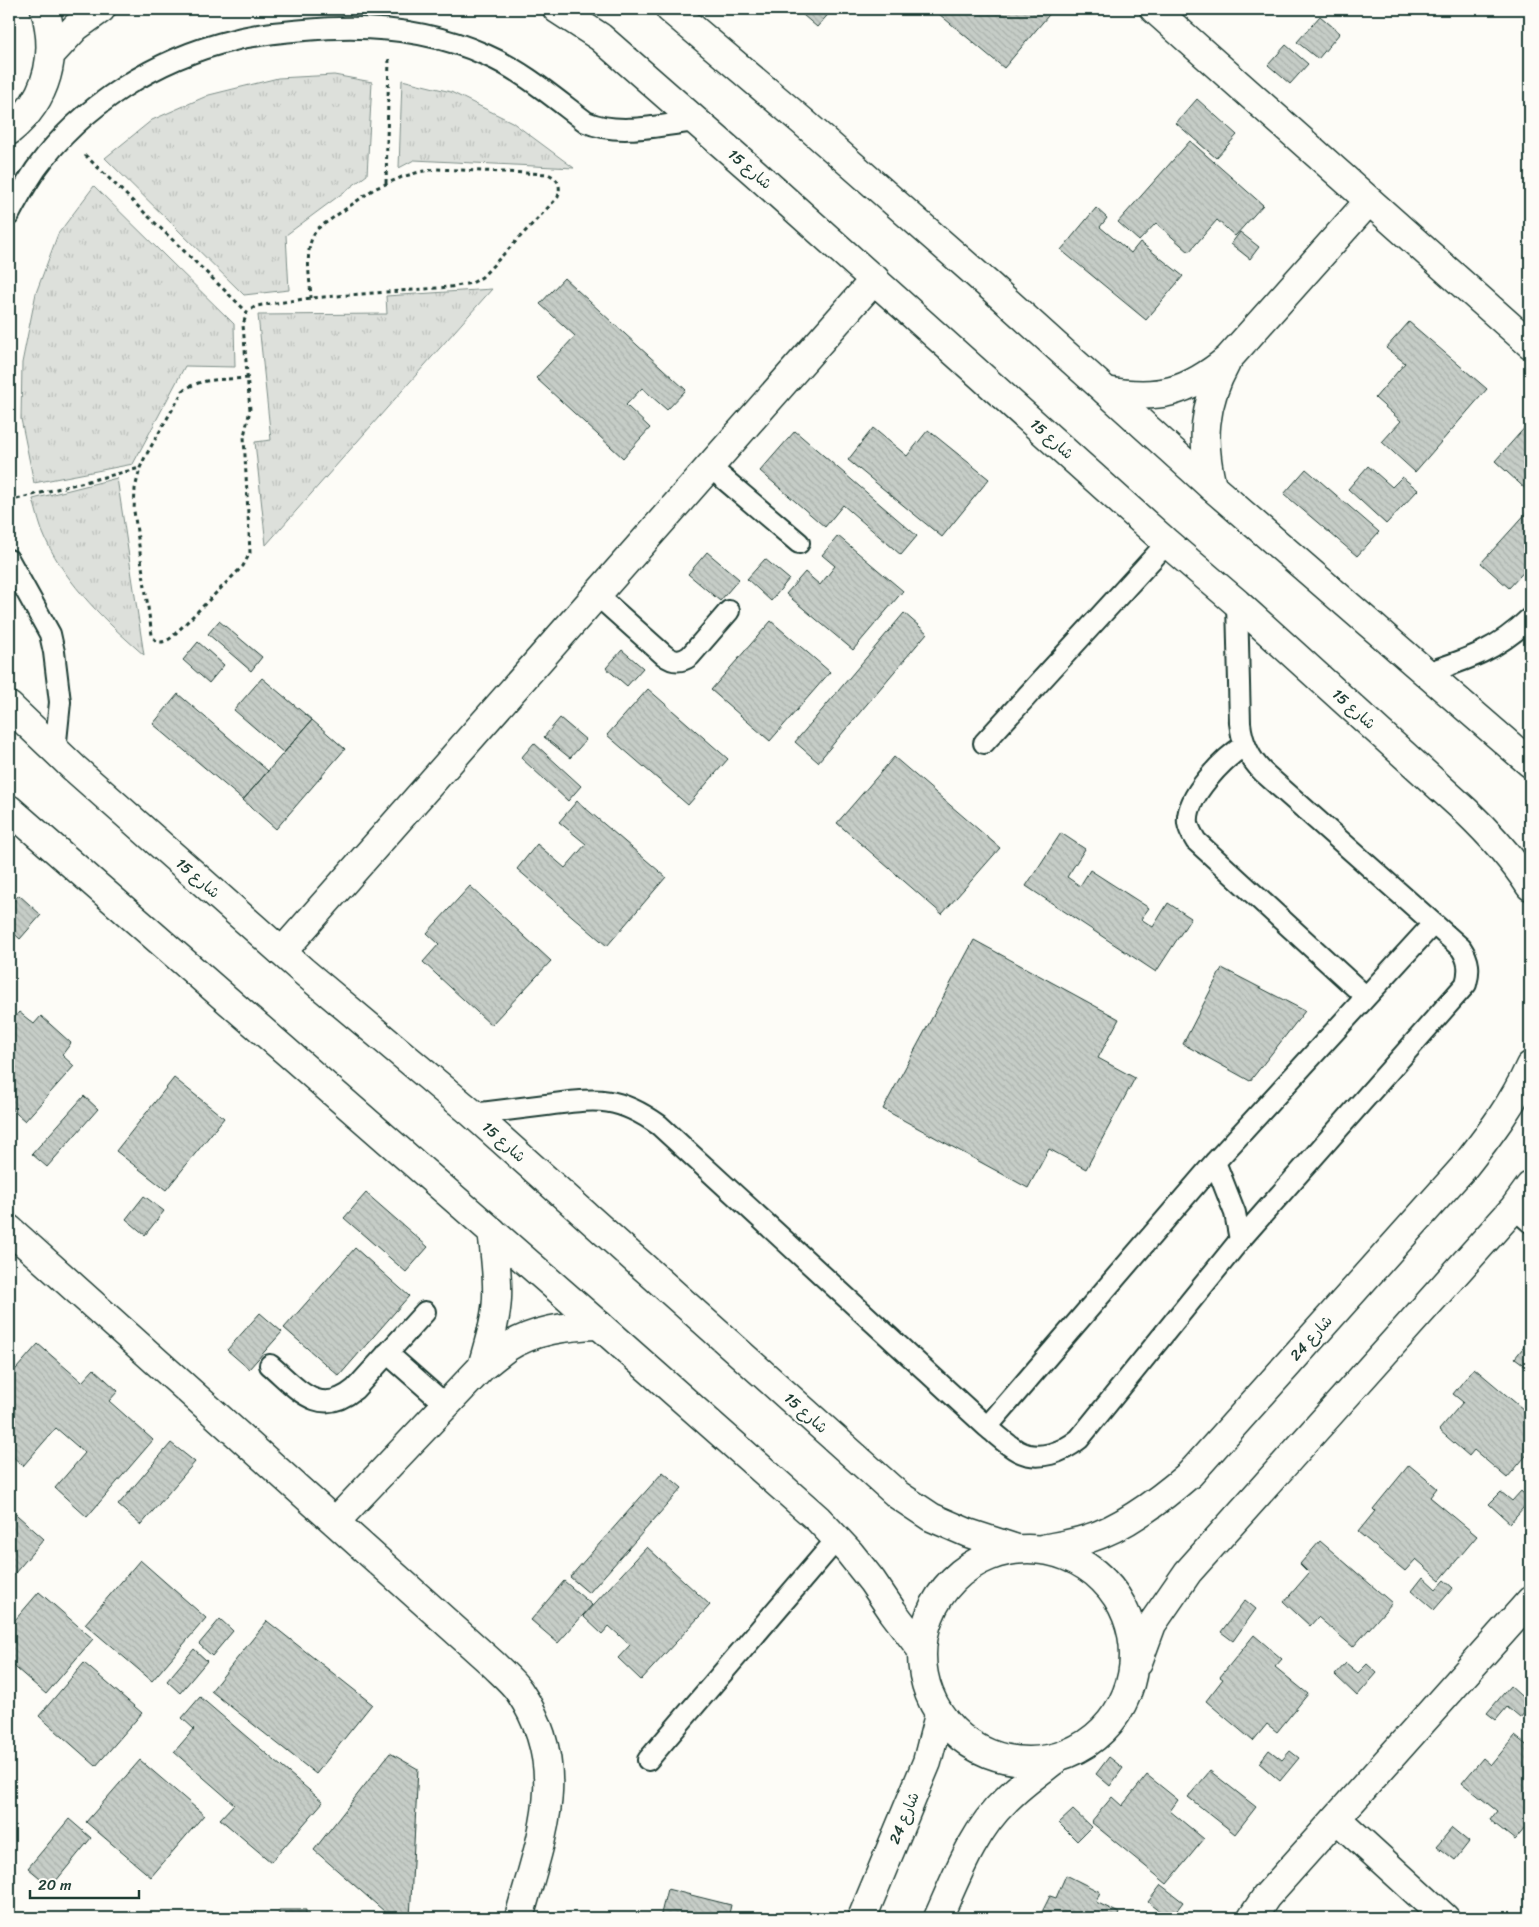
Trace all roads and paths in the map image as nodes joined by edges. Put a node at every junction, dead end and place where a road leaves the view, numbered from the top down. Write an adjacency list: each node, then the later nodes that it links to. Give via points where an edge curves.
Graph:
1 (44, 9): 7 (street, via 50,28)
2 (101, 9): 7 (street, via 76,28)
3 (558, 9): 8 (street, شارع 15, via 600,37)
4 (670, 9): 20 (street, via 802,120)
5 (1154, 9): 12 (street)
6 (389, 30): 8 (lane, via 449,41 486,55 521,74 586,122 600,127 614,130); 10 (lane, via 322,28 278,33 234,40 191,53 130,82 102,102); 11 (path)
7 (51, 54): 9 (street, via 48,76 39,96)
8 (696, 121): 14 (street, شارع 15)
9 (9, 131)
10 (65, 136): 13 (lane, via 36,169); 16 (path)
11 (386, 183): 15 (path, via 363,196 312,236 309,252); 15 (path, via 436,169 548,174 555,177 560,190 558,197 490,270 472,283)
12 (1369, 201): 17 (street); 18 (street)
13 (9, 215)
14 (875, 279): 21 (street); 25 (street, شارع 15)
15 (311, 298): 16 (path, via 256,306)
16 (247, 312): 19 (path, via 243,325)
17 (1530, 344)
18 (1228, 359): 20 (street, via 1200,380 1158,395 1132,396); 23 (street, via 1214,386 1205,421 1204,443)
19 (248, 378): 22 (path, via 200,381 183,391); 22 (path, via 250,410 244,436 249,558 164,642 154,640 152,635 134,511)
20 (1106, 391): 23 (street)
21 (710, 467): 26 (lane); 28 (street)
22 (140, 468): 24 (path)
23 (1212, 487): 32 (street)
24 (9, 501)
25 (1167, 542): 29 (street, شارع 15); 34 (lane)
26 (799, 543)
27 (9, 560): 36 (lane, via 50,634 60,702)
28 (597, 595): 30 (lane, via 664,655 677,662 690,656); 41 (street)
29 (1237, 603): 35 (lane, via 1240,723); 39 (street, شارع 15, via 1466,811 1520,869)
30 (729, 611)
31 (1530, 618): 32 (lane, via 1493,648 1468,660)
32 (1426, 673): 37 (street)
33 (9, 706): 36 (street, شارع 15)
34 (984, 743)
35 (1245, 745): 40 (lane, via 1263,772); 42 (lane, via 1222,763 1192,804 1188,823 1191,833)
36 (55, 751): 41 (street, شارع 15)
37 (1530, 763)
38 (9, 809): 49 (street)
39 (1530, 886)
40 (1433, 924): 42 (lane); 50 (lane, via 1465,954 1469,973 1466,984)
41 (282, 952): 44 (street, شارع 15)
42 (1366, 997): 45 (lane)
43 (1530, 1066): 60 (street, شارع 24, via 1504,1116 1465,1166 1190,1474 1159,1500 1088,1539)
44 (473, 1114): 57 (lane, via 587,1099 609,1101 645,1115); 60 (street, شارع 15, via 898,1495 932,1517 968,1533)
45 (1214, 1162): 50 (lane, via 1235,1213); 57 (lane)
46 (1530, 1186): 47 (street)
47 (1522, 1215): 63 (street, via 1188,1572 1152,1624)
48 (9, 1228): 58 (street)
49 (492, 1232): 52 (street); 55 (street, via 497,1300)
50 (1240, 1240): 57 (lane, via 1080,1439 1068,1448 1055,1453 1030,1455 1018,1451)
51 (425, 1312): 53 (lane)
52 (599, 1325): 55 (street, via 567,1326 536,1334 507,1348); 59 (street)
53 (387, 1353): 54 (lane, via 355,1389 334,1402 309,1399); 56 (lane)
54 (270, 1365)
55 (482, 1367): 56 (street)
56 (446, 1405): 58 (street)
57 (987, 1427)
58 (335, 1522): 68 (street, via 493,1664 519,1690 537,1722 548,1757 550,1794)
59 (837, 1539): 62 (street); 66 (lane)
60 (1030, 1549): 62 (street, شارع 24, via 992,1555 970,1565 951,1581 936,1601 926,1624); 63 (street, شارع 15, via 1063,1554 1100,1576 1114,1593 1126,1612 1132,1632 1135,1653)
61 (1530, 1601): 67 (street)
62 (921, 1648): 64 (street, via 926,1686)
63 (1133, 1675): 65 (street, via 1124,1703 1107,1728 1084,1747)
64 (940, 1715): 65 (street, via 966,1742 994,1756 1025,1762); 69 (street, شارع 24, via 927,1762)
65 (1056, 1759): 70 (street, via 1005,1801 983,1828)
66 (648, 1760)
67 (1337, 1819): 71 (street, via 1266,1897); 72 (street)
68 (519, 1918)
69 (862, 1918)
70 (938, 1918)
71 (1252, 1918)
72 (1445, 1918)

